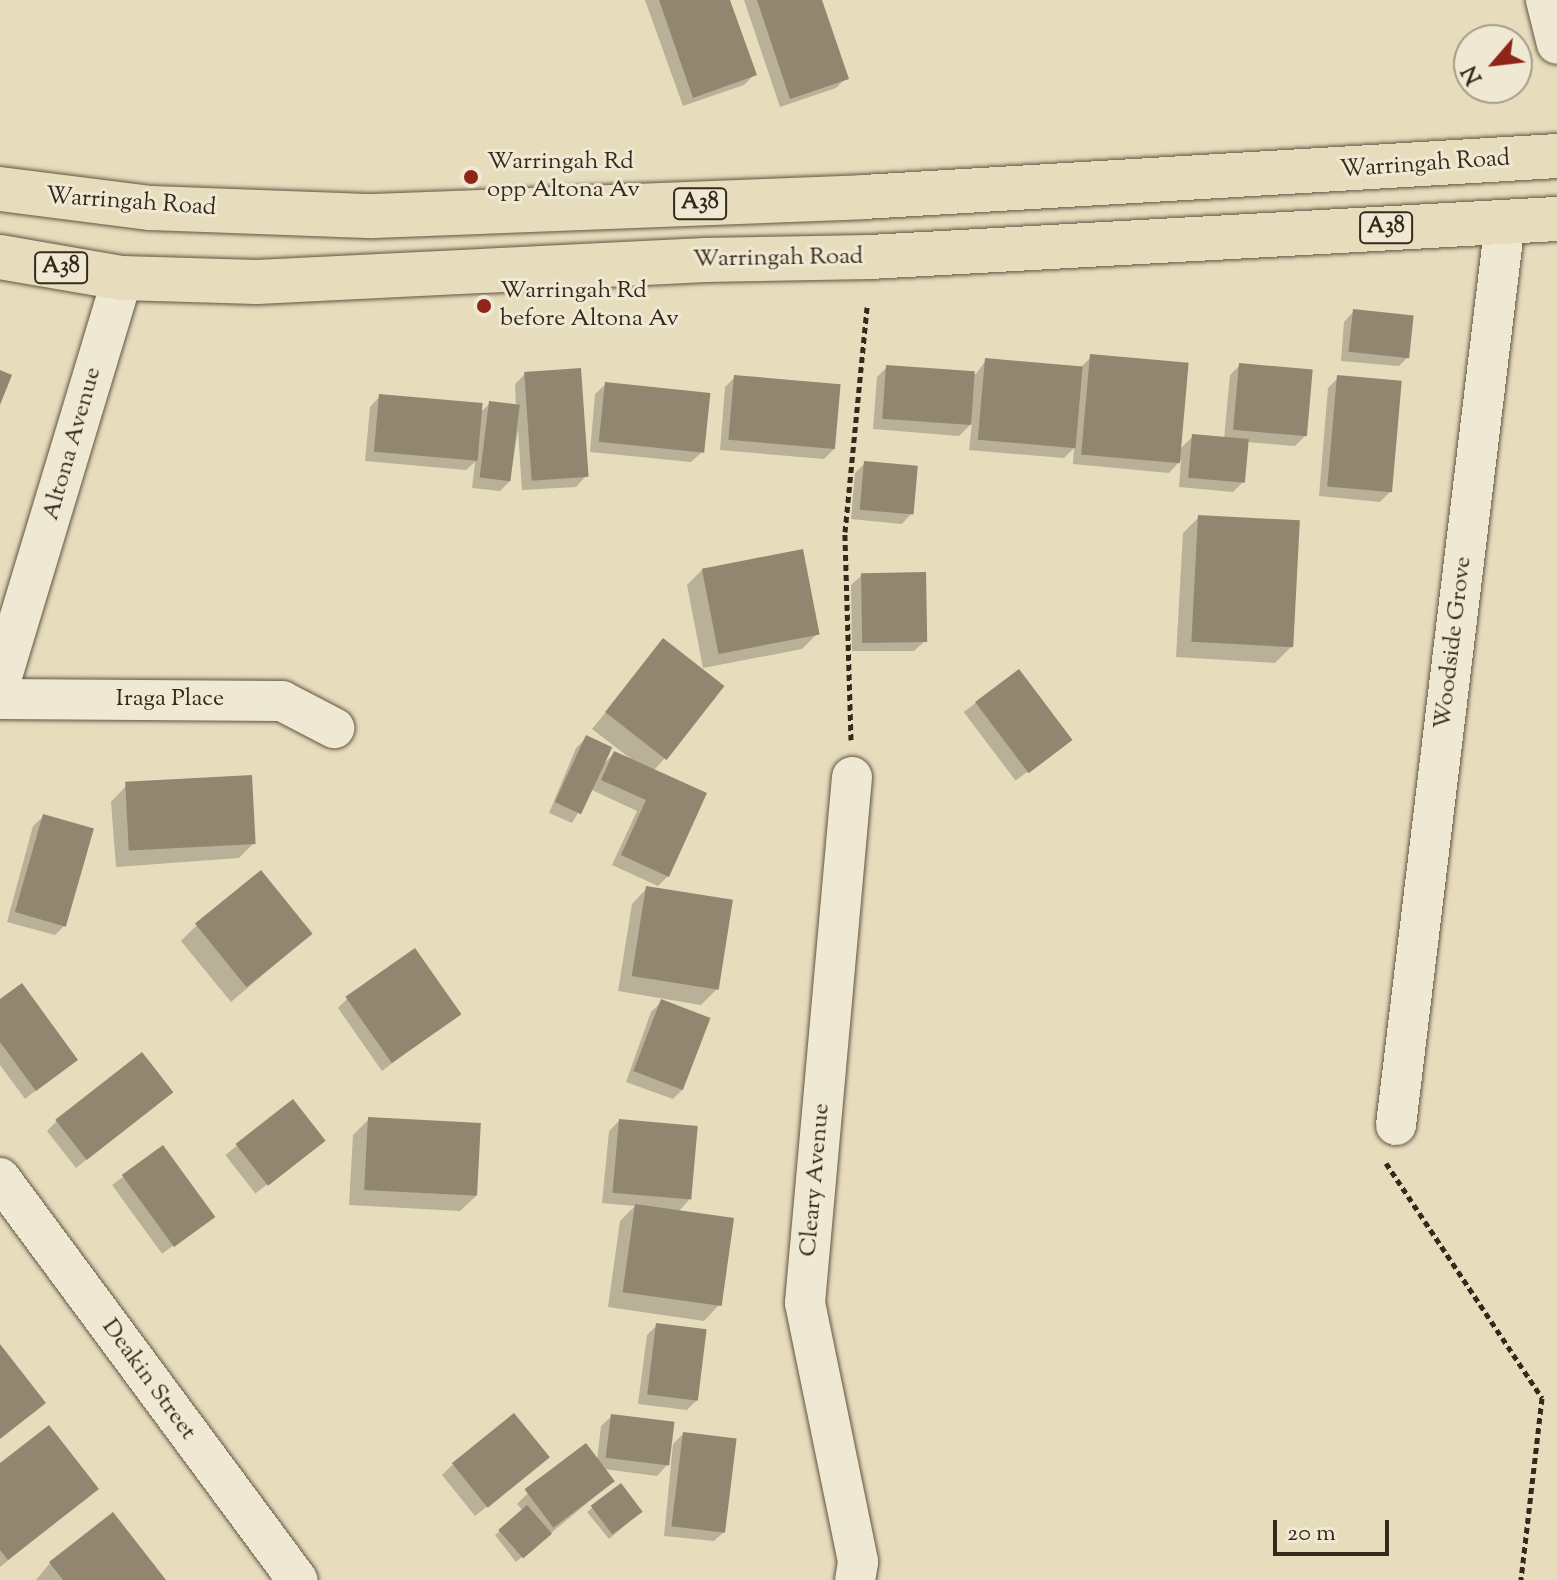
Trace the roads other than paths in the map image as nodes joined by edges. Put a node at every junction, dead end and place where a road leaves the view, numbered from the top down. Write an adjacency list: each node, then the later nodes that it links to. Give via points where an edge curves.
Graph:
1 (1546, 0): 2 (street)
2 (1557, 44)
3 (1557, 156): 4 (highway, Warringah Road / A38)
4 (1501, 161): 6 (highway, Warringah Road / A38, via 863,197 374,216); 8 (highway, Woodside Grove)
5 (0, 189): 6 (highway, Warringah Road / A38)
6 (151, 208): 10 (highway, Altona Avenue)
7 (1557, 219): 8 (highway, Warringah Road / A38)
8 (1505, 222): 10 (highway, Warringah Road / A38, via 410,278); 15 (street, Woodside Grove)
9 (0, 257): 10 (highway, Warringah Road / A38)
10 (122, 278): 11 (street, Altona Avenue)
11 (0, 683)
12 (0, 699): 13 (street, Iraga Place, via 282,701)
13 (334, 728)
14 (852, 777): 18 (street, Cleary Avenue, via 805,1303 858,1562)
15 (1396, 1125)
16 (0, 1178): 17 (street, Deakin Street)
17 (297, 1580)
18 (855, 1580)

